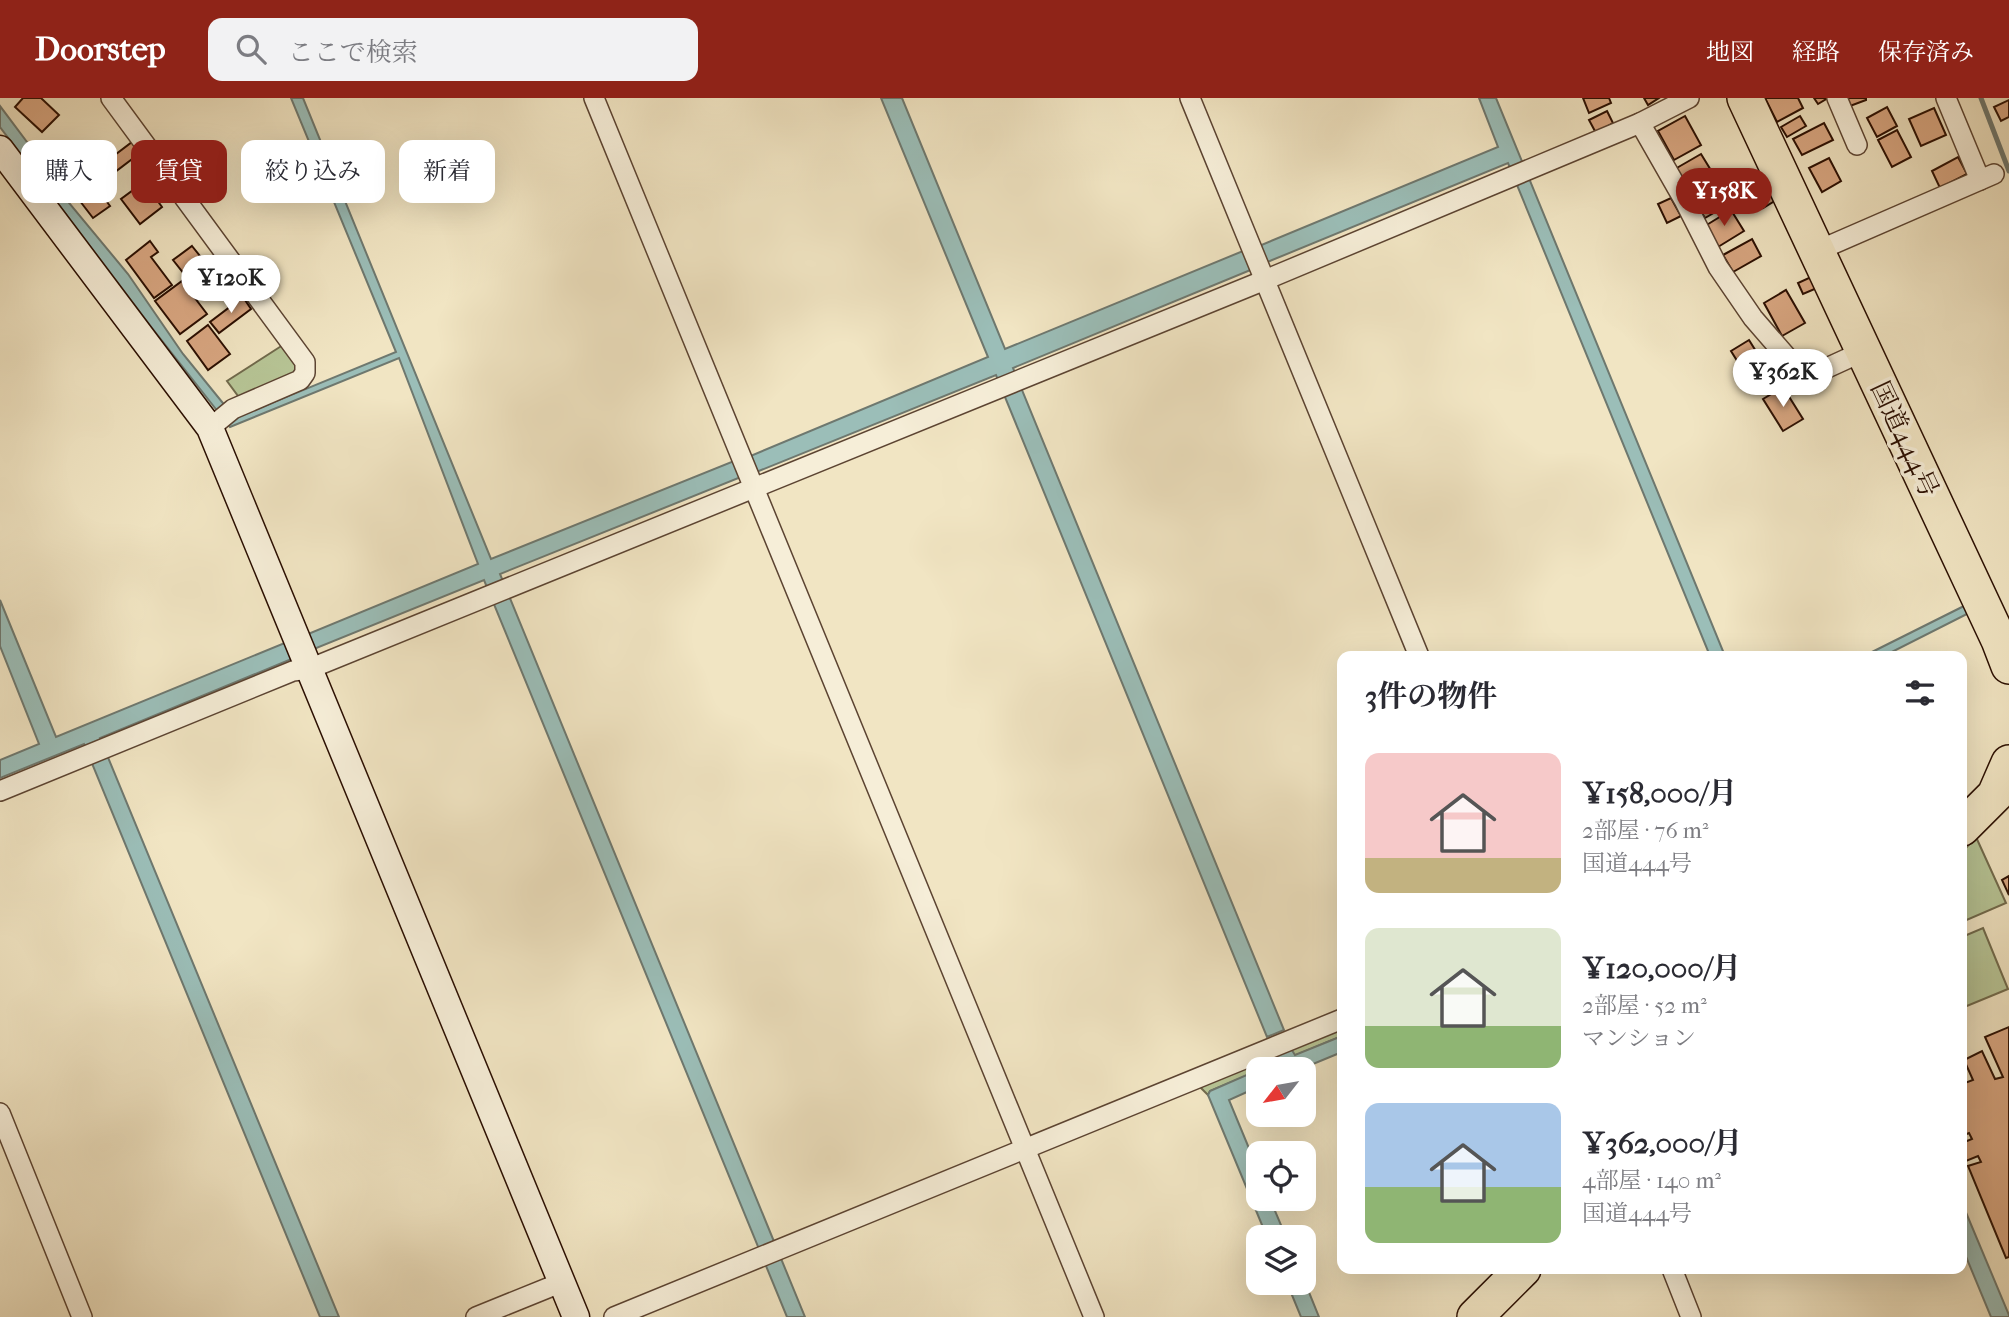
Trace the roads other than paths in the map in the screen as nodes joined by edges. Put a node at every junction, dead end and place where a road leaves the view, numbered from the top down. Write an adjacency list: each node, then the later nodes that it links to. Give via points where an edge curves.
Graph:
1 (111, 98): 14 (street, via 304,362 300,380)
2 (594, 98): 15 (street)
3 (1190, 98): 12 (street)
4 (1689, 98): 8 (street)
5 (1745, 98): 11 (highway, 国道444号)
6 (1837, 98): 9 (street)
7 (1946, 98): 11 (street, via 1987,177)
8 (1640, 124): 12 (street); 13 (street, via 1718,267 1753,318 1805,378)
9 (1857, 145)
10 (0, 149): 14 (street)
11 (1817, 251): 13 (highway, 国道444号)
12 (1265, 280): 15 (street); 16 (street)
13 (1864, 352): 17 (highway, 国道444号)
14 (221, 419): 18 (street)
15 (753, 488): 18 (street); 24 (street)
16 (1417, 651)
17 (2009, 666)
18 (309, 669): 20 (street, via 293,671); 27 (street)
19 (2009, 764): 21 (highway, via 1995,795)
20 (0, 790)
21 (1967, 823)
22 (1337, 1021): 24 (street)
23 (0, 1113): 28 (street)
24 (1025, 1148): 31 (street); 32 (street)
25 (1518, 1274): 33 (highway)
26 (1674, 1274): 34 (street)
27 (560, 1283): 29 (street); 30 (street)
28 (82, 1317)
29 (477, 1317)
30 (576, 1317)
31 (614, 1317)
32 (1094, 1317)
33 (1475, 1317)
34 (1691, 1317)

